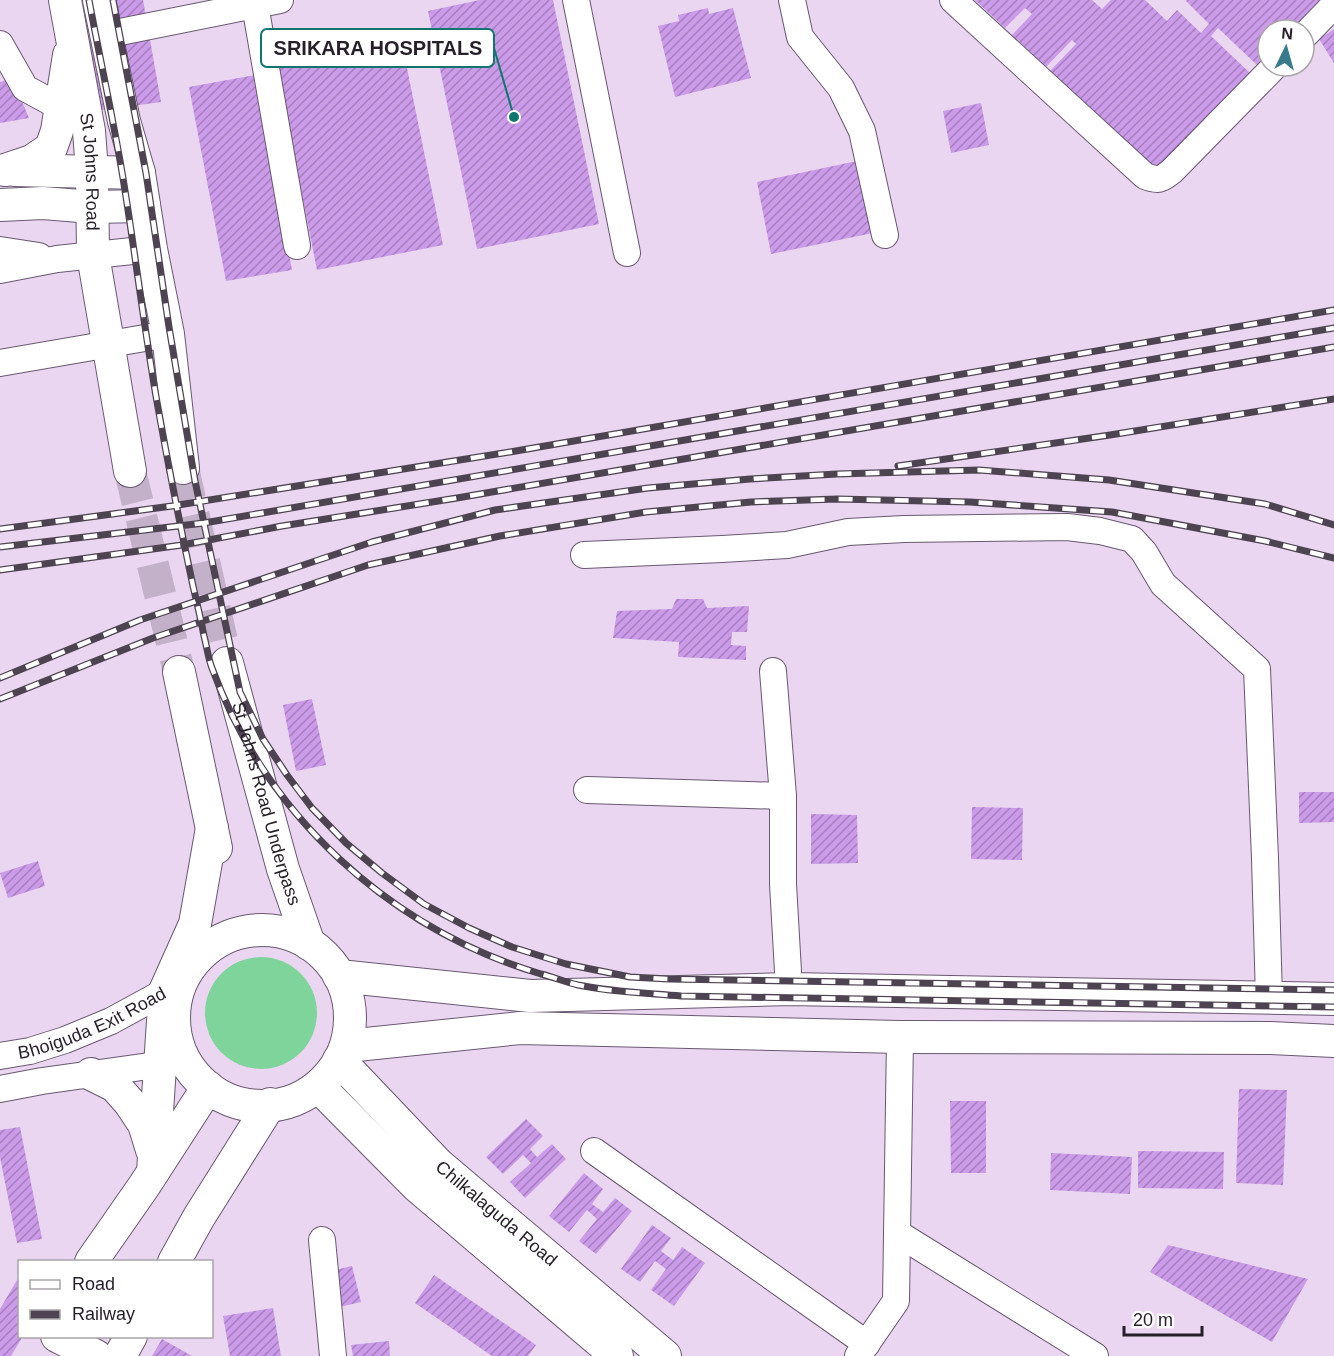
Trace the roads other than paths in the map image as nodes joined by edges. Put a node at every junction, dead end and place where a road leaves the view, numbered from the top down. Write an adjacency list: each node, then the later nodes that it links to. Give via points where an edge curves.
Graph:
1 (65, 0): 11 (main road, St Johns Road)
2 (99, 0): 10 (main road, St Johns Road)
3 (280, 0): 7 (street)
4 (576, 0): 25 (street)
5 (792, 0): 21 (street, via 800,37 842,88 862,131)
6 (953, 0): 13 (street, via 1145,176 1155,180 1172,171)
7 (255, 5): 10 (street); 22 (street)
8 (1334, 5): 9 (street)
9 (1316, 24)
10 (105, 35): 17 (main road, St Johns Road)
11 (72, 36): 14 (main road); 16 (main road, St Johns Road)
12 (0, 44): 14 (street, via 25,88)
13 (1263, 78)
14 (60, 107): 15 (main road, via 51,148 32,161)
15 (3, 170): 16 (main road)
16 (92, 171): 17 (main road); 20 (main road, St Johns Road)
17 (139, 173): 19 (main road, St Johns Road)
18 (0, 205): 20 (main road)
19 (144, 206): 20 (main road); 23 (main road, St Johns Road)
20 (92, 207): 26 (main road, St Johns Road)
21 (885, 235)
22 (297, 246)
23 (151, 249): 26 (street); 29 (main road, St Johns Road)
24 (0, 250): 27 (street)
25 (627, 253)
26 (93, 255): 27 (street); 30 (main road, St Johns Road)
27 (57, 259): 28 (street)
28 (0, 270)
29 (168, 334): 30 (street); 32 (main road)
30 (109, 344): 31 (street); 33 (main road)
31 (0, 363)
32 (183, 468)
33 (130, 471)
34 (584, 555): 46 (street, via 787,545 848,532 914,529 1067,527 1132,539 1163,584 1257,669)
35 (227, 663): 42 (main road, St Johns Road Underpass, via 283,869)
36 (773, 671): 39 (street)
37 (179, 672): 40 (main road)
38 (587, 790): 39 (street)
39 (783, 796): 45 (street)
40 (212, 828): 41 (main road, via 218,857); 44 (main road, via 195,924)
41 (217, 942): 42 (main road, via 240,933 264,930 287,934); 44 (main road, via 196,959)
42 (309, 944): 43 (main road)
43 (339, 976): 45 (main road, via 530,996); 50 (main road, via 347,998 349,1022)
44 (173, 987): 51 (street, Bhoiguda Exit Road, via 111,1021 65,1040 30,1052); 52 (main road)
45 (789, 989): 46 (main road)
46 (1269, 998): 47 (main road)
47 (1334, 999)
48 (900, 1037): 49 (main road); 50 (main road, via 520,1028); 60 (street)
49 (1334, 1041)
50 (343, 1053): 55 (main road); 73 (main road, Chilkalaguda Road, via 438,1164)
51 (0, 1056)
52 (172, 1062): 53 (street); 54 (main road); 59 (main road)
53 (91, 1074): 56 (street); 59 (main road, via 115,1086 130,1103 144,1124)
54 (208, 1087): 57 (main road, via 228,1099 251,1105); 59 (main road)
55 (319, 1087): 57 (main road, via 290,1101); 72 (main road, Chilkalaguda Road, via 417,1186)
56 (0, 1089)
57 (270, 1104): 63 (main road)
58 (594, 1151): 67 (street)
59 (153, 1164): 62 (main road)
60 (897, 1233): 67 (street, via 896,1301); 74 (street)
61 (322, 1240): 71 (street)
62 (92, 1260)
63 (175, 1260)
64 (53, 1338): 68 (main road)
65 (58, 1338): 69 (main road)
66 (130, 1338): 70 (main road)
67 (862, 1350)
68 (43, 1356)
69 (96, 1356)
70 (120, 1356)
71 (333, 1356)
72 (617, 1356)
73 (665, 1356)
74 (1095, 1356)

